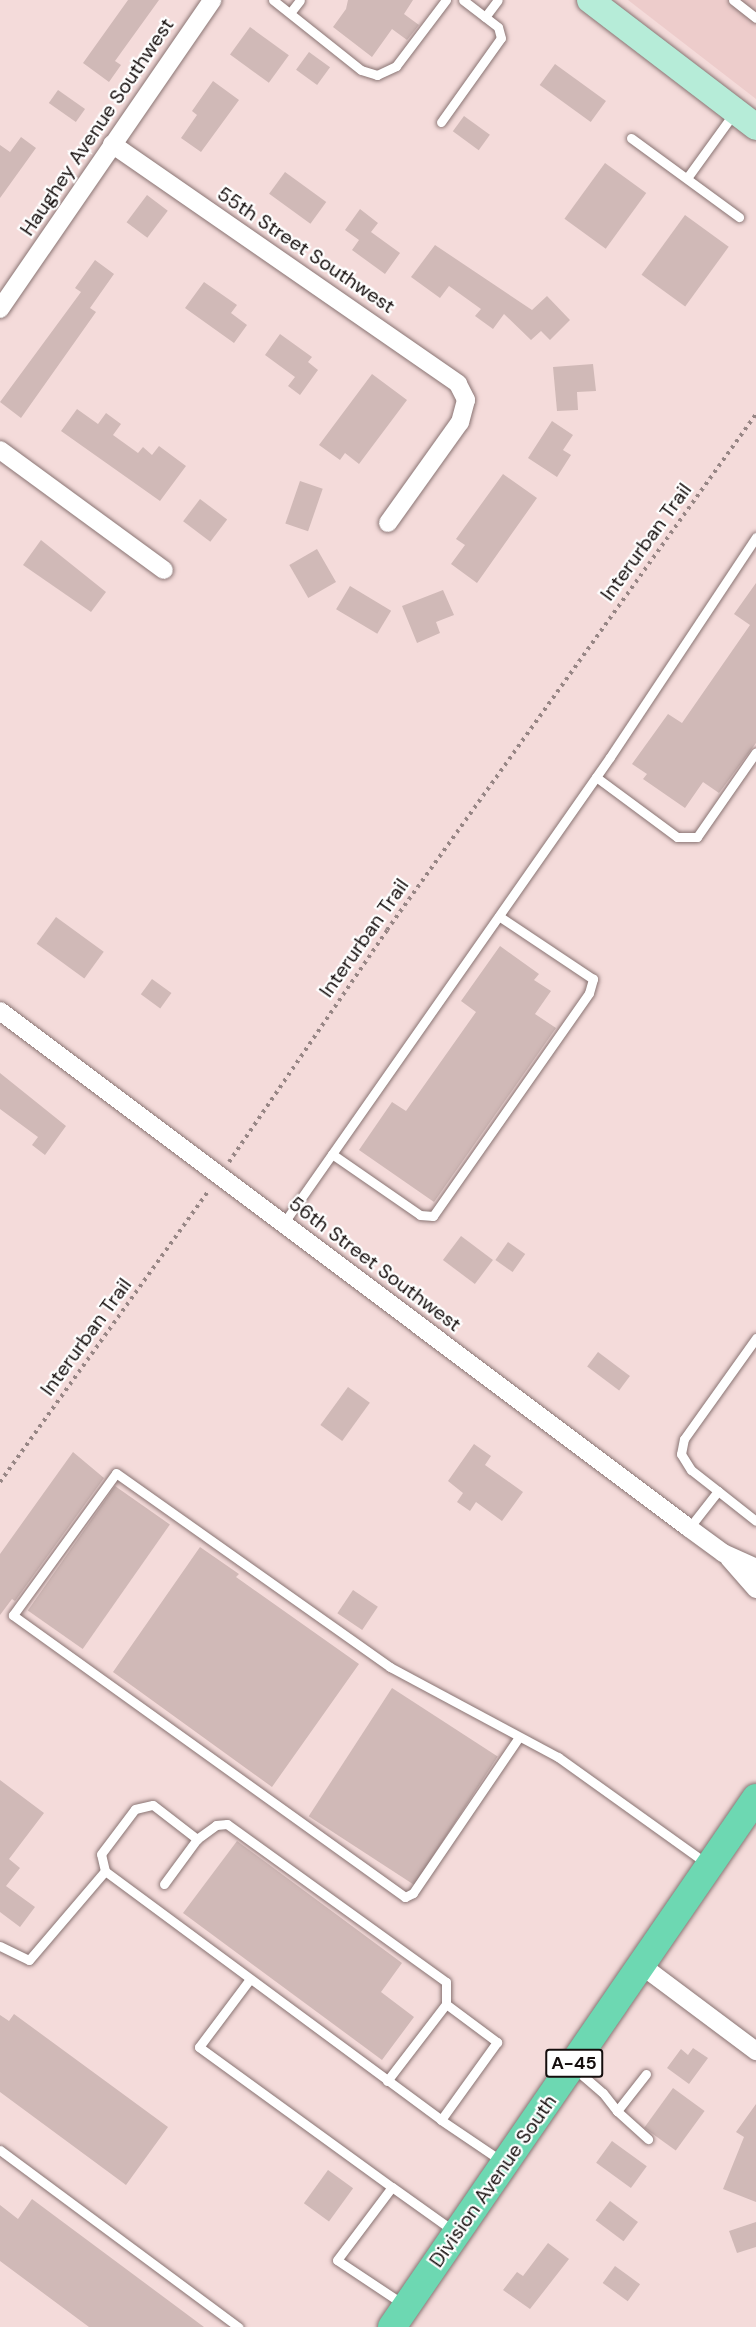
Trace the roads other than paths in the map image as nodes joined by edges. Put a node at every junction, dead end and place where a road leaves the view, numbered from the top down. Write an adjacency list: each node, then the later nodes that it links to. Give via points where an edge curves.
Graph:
1 (212, 0): 16 (street, Haughey Avenue Southwest)
2 (273, 0): 9 (lane)
3 (300, 0): 9 (lane)
4 (446, 0): 9 (lane, via 396,66 384,74 361,70)
5 (463, 0): 10 (lane)
6 (498, 0): 10 (lane)
7 (733, 0): 11 (lane)
8 (599, 3): 12 (main road)
9 (290, 13)
10 (485, 17): 13 (lane, via 498,27 501,38)
11 (756, 18)
12 (735, 111): 14 (main road); 17 (lane)
13 (441, 122)
14 (756, 127)
15 (631, 138): 17 (lane)
16 (112, 144): 19 (street, Haughey Avenue Southwest); 21 (street, 55th Street Southwest, via 458,384 466,400 455,430)
17 (687, 178): 18 (lane)
18 (739, 216)
19 (0, 309)
20 (0, 450): 23 (street)
21 (388, 523)
22 (756, 537): 25 (lane)
23 (164, 570)
24 (756, 752): 25 (lane, via 697,837 677,837)
25 (596, 777): 26 (lane)
26 (499, 916): 28 (lane); 28 (lane, via 593,979 589,993 433,1216 420,1215)
27 (0, 1011): 29 (street, 56th Street Southwest)
28 (332, 1154): 29 (lane)
29 (283, 1224): 33 (street, 56th Street Southwest)
30 (756, 1338): 31 (lane, via 684,1439 681,1454 691,1470)
31 (718, 1491): 32 (lane); 33 (lane)
32 (756, 1521)
33 (689, 1528): 34 (street, 56th Street Southwest)
34 (723, 1552): 35 (street, 56th Street Southwest); 36 (street, 56th Street Southwest)
35 (756, 1568)
36 (756, 1589)
37 (519, 1737): 37 (lane, via 390,1667 116,1473 13,1614 405,1897 413,1893); 40 (lane, via 558,1757)
38 (756, 1798): 40 (main road, Division Avenue South / A-45)
39 (197, 1839): 41 (lane, via 153,1805 135,1809 101,1854); 42 (lane); 46 (lane, via 216,1825 227,1824 446,1982)
40 (710, 1866): 44 (main road, Division Avenue South / A-45)
41 (105, 1871): 43 (lane, via 29,1960); 45 (lane)
42 (164, 1884)
43 (0, 1946)
44 (641, 1965): 47 (street); 48 (main road, Division Avenue South / A-45)
45 (250, 1979): 50 (lane); 56 (lane, via 199,2047)
46 (446, 2004): 50 (lane); 52 (lane, via 497,2042)
47 (756, 2051)
48 (572, 2066): 51 (lane); 55 (main road, Division Avenue South / A-45)
49 (646, 2074): 51 (lane)
50 (387, 2081): 52 (lane)
51 (617, 2111): 53 (lane)
52 (441, 2120): 55 (lane)
53 (648, 2139)
54 (0, 2150): 59 (lane)
55 (505, 2163): 57 (main road, Division Avenue South / A-45)
56 (392, 2187): 57 (lane); 58 (lane, via 337,2260)
57 (457, 2233): 58 (main road, Division Avenue South / A-45)
58 (399, 2317)
59 (238, 2327)

